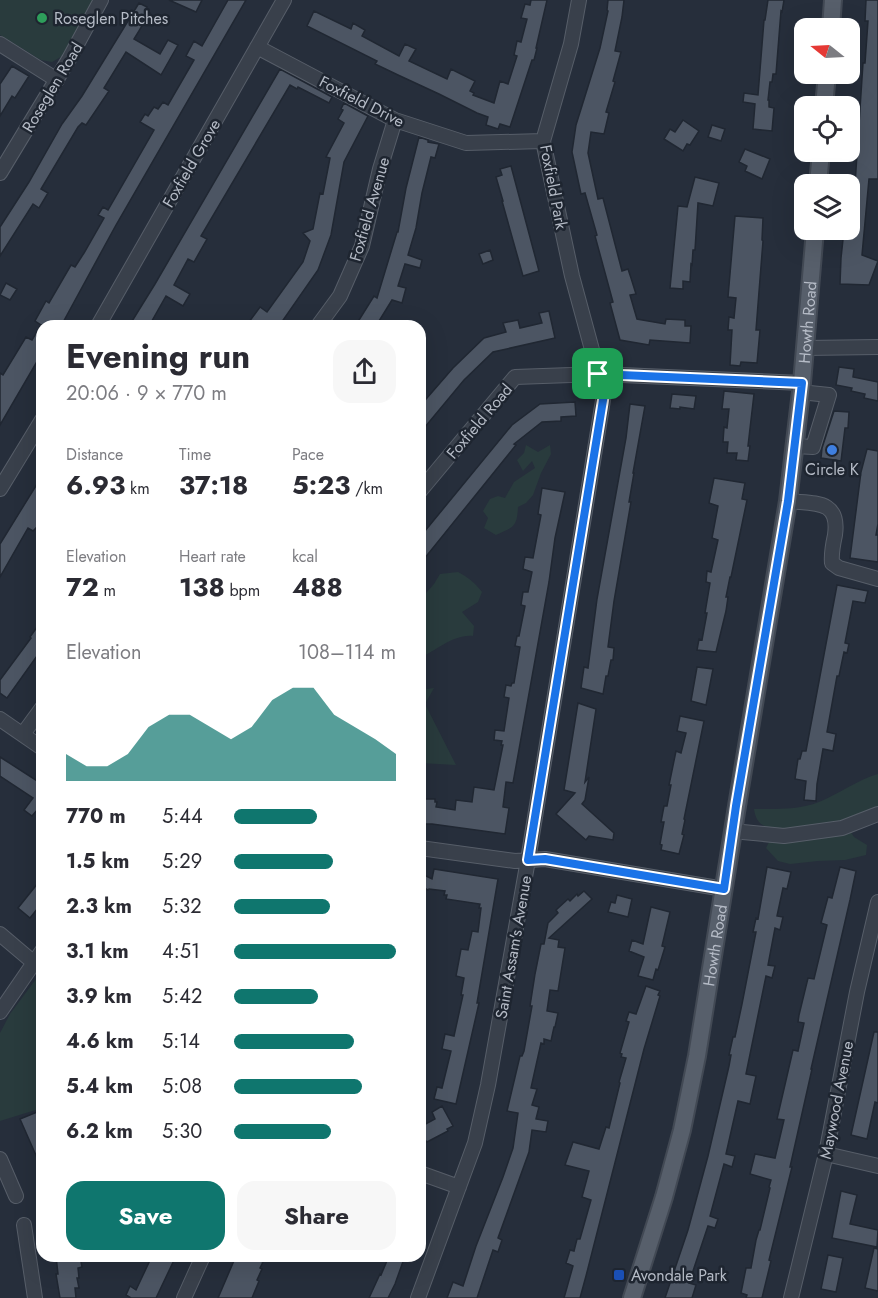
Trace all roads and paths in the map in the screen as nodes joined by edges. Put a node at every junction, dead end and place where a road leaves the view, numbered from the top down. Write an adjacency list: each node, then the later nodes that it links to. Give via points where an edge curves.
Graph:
1 (102, 0): 8 (street, Roseglen Road)
2 (284, 0): 7 (street, Foxfield Grove)
3 (579, 0): 10 (street, Foxfield Park, via 571,44)
4 (833, 0): 5 (main road)
5 (832, 18)
6 (0, 44): 8 (street)
7 (258, 46): 9 (street, Foxfield Drive); 13 (street, Foxfield Grove)
8 (57, 80): 11 (street, Roseglen Road)
9 (395, 120): 10 (street, Foxfield Drive, via 466,143); 14 (street, Foxfield Avenue, via 362,246 340,296)
10 (543, 141): 17 (street, Foxfield Park)
11 (0, 173)
12 (814, 240): 16 (main road, Howth Road)
13 (101, 320)
14 (322, 320)
15 (877, 342): 16 (street)
16 (805, 348): 18 (main road, Howth Road)
17 (598, 374): 18 (street, Foxfield Road); 21 (street, Foxfield Road, via 515,377); 32 (street, Saint Assam's Avenue, via 604,394)
18 (801, 388): 20 (main road, Howth Road); 20 (street, Foxfield Road, via 829,395 813,447)
19 (36, 430): 22 (street)
20 (795, 446): 23 (main road, Howth Road)
21 (426, 484)
22 (0, 489)
23 (788, 501): 24 (street, via 830,508 835,522 832,563); 30 (main road, Howth Road)
24 (878, 579)
25 (36, 716): 27 (street)
26 (0, 719): 27 (street)
27 (23, 734): 28 (street)
28 (36, 744)
29 (877, 816): 30 (street, via 842,828 784,836)
30 (732, 831): 33 (main road, Howth Road)
31 (426, 849): 32 (street)
32 (528, 860): 33 (street, via 545,859); 43 (street, Saint Assam's Avenue, via 488,1085 475,1143)
33 (724, 889): 50 (main road, Howth Road, via 682,1130)
34 (878, 902): 39 (street, Maywood Avenue)
35 (0, 934): 36 (street)
36 (36, 956)
37 (36, 960): 38 (street)
38 (0, 1012)
39 (826, 1154): 41 (street); 51 (street, Maywood Avenue)
40 (0, 1159): 44 (street)
41 (878, 1166)
42 (426, 1175): 43 (street)
43 (459, 1187): 49 (street, Saint Assam's Avenue)
44 (16, 1196)
45 (24, 1225): 47 (street)
46 (200, 1262): 48 (street)
47 (35, 1298)
48 (184, 1298)
49 (418, 1298)
50 (632, 1298)
51 (791, 1298)

